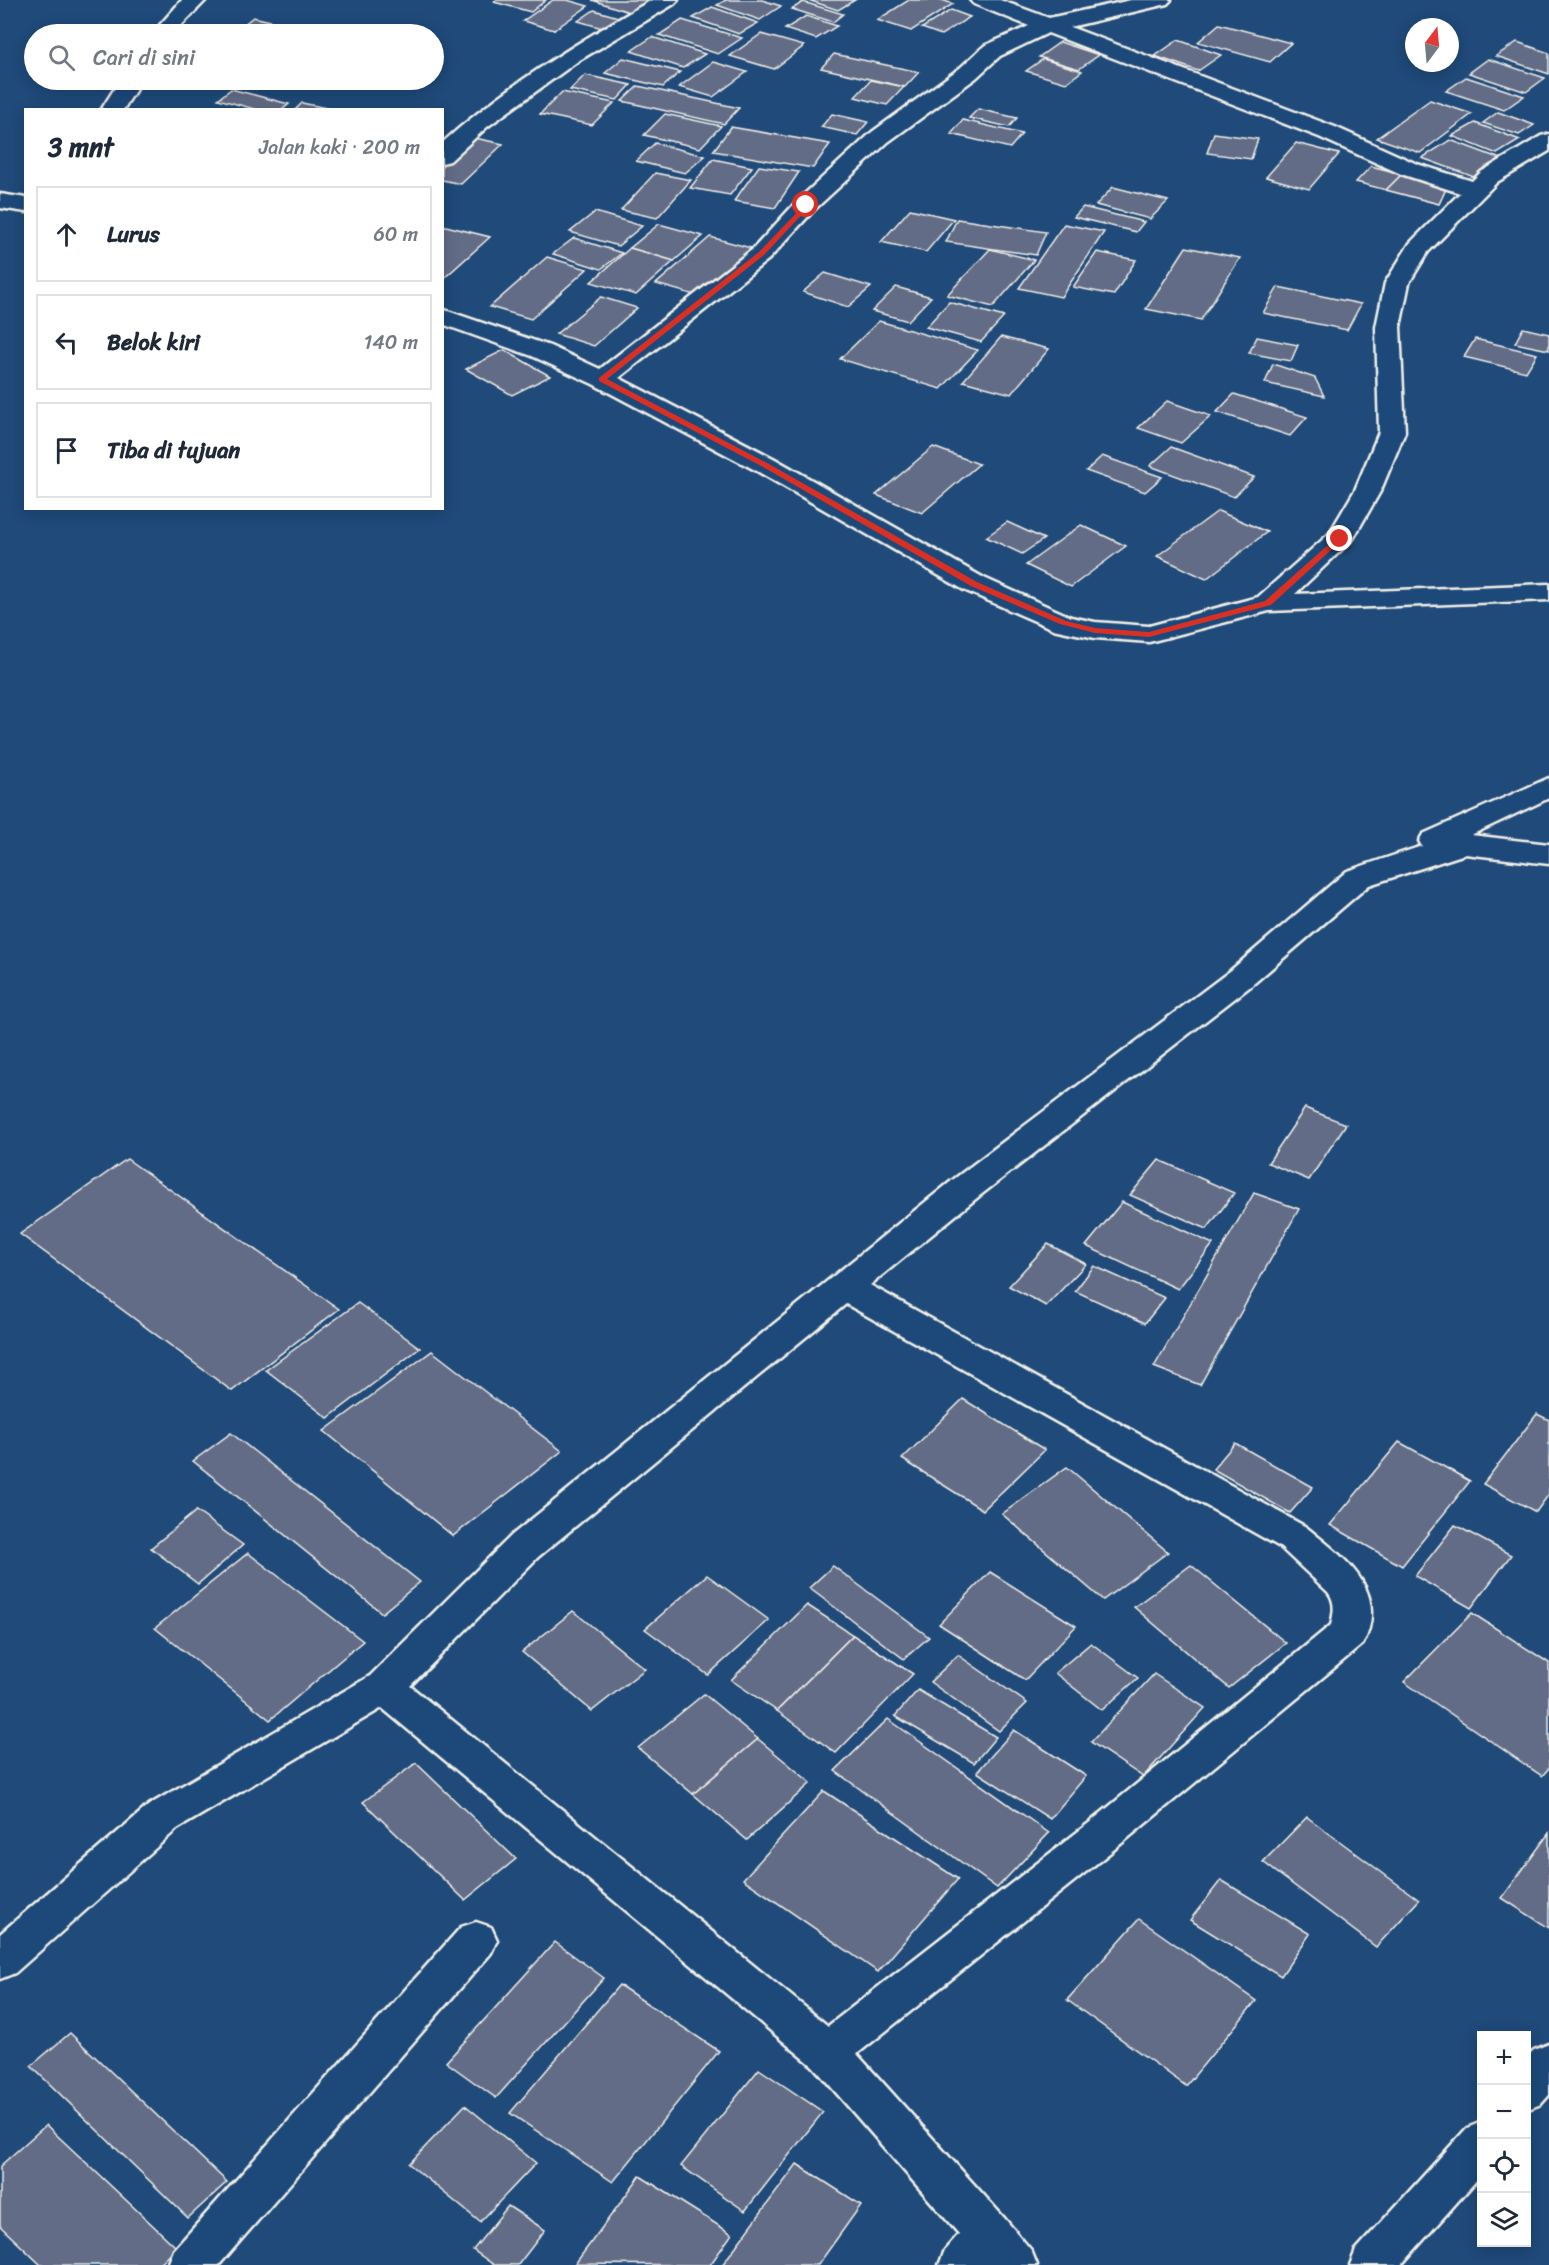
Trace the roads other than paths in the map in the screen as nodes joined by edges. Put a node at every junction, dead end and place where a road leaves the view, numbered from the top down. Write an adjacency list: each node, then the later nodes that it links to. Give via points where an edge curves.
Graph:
1 (195, 0): 5 (street)
2 (667, 0): 10 (street, via 570,56 479,122)
3 (981, 0): 6 (street)
4 (1160, 0): 6 (street)
5 (171, 24)
6 (1048, 25): 11 (street, via 1327,132 1409,169); 15 (street, via 992,51 880,137 806,205 761,254)
7 (125, 90): 8 (street)
8 (113, 108)
9 (1549, 141): 11 (street)
10 (444, 154)
11 (1476, 190): 17 (street, via 1418,248 1397,283 1388,327 1392,432 1368,490 1340,539)
12 (0, 201): 13 (street)
13 (24, 205)
14 (444, 317): 15 (street, via 541,351)
15 (602, 379): 17 (street, via 766,465 974,584 1063,622 1095,630 1149,634)
16 (1549, 592): 17 (street)
17 (1268, 603)
18 (1549, 787): 20 (street)
19 (1549, 854): 20 (street, via 1465,844)
20 (1358, 878): 21 (street, via 1241,978 966,1188)
21 (844, 1287): 22 (street, via 525,1546); 25 (street, via 1293,1537 1351,1594 1353,1613 1349,1633 1103,1835)
22 (384, 1687): 24 (street, via 163,1817); 25 (street)
23 (476, 1940): 30 (street)
24 (0, 1960)
25 (828, 2052): 29 (street)
26 (1549, 2064): 27 (street)
27 (1531, 2085)
28 (1477, 2148): 31 (street)
29 (988, 2255)
30 (190, 2265)
31 (1372, 2265)

